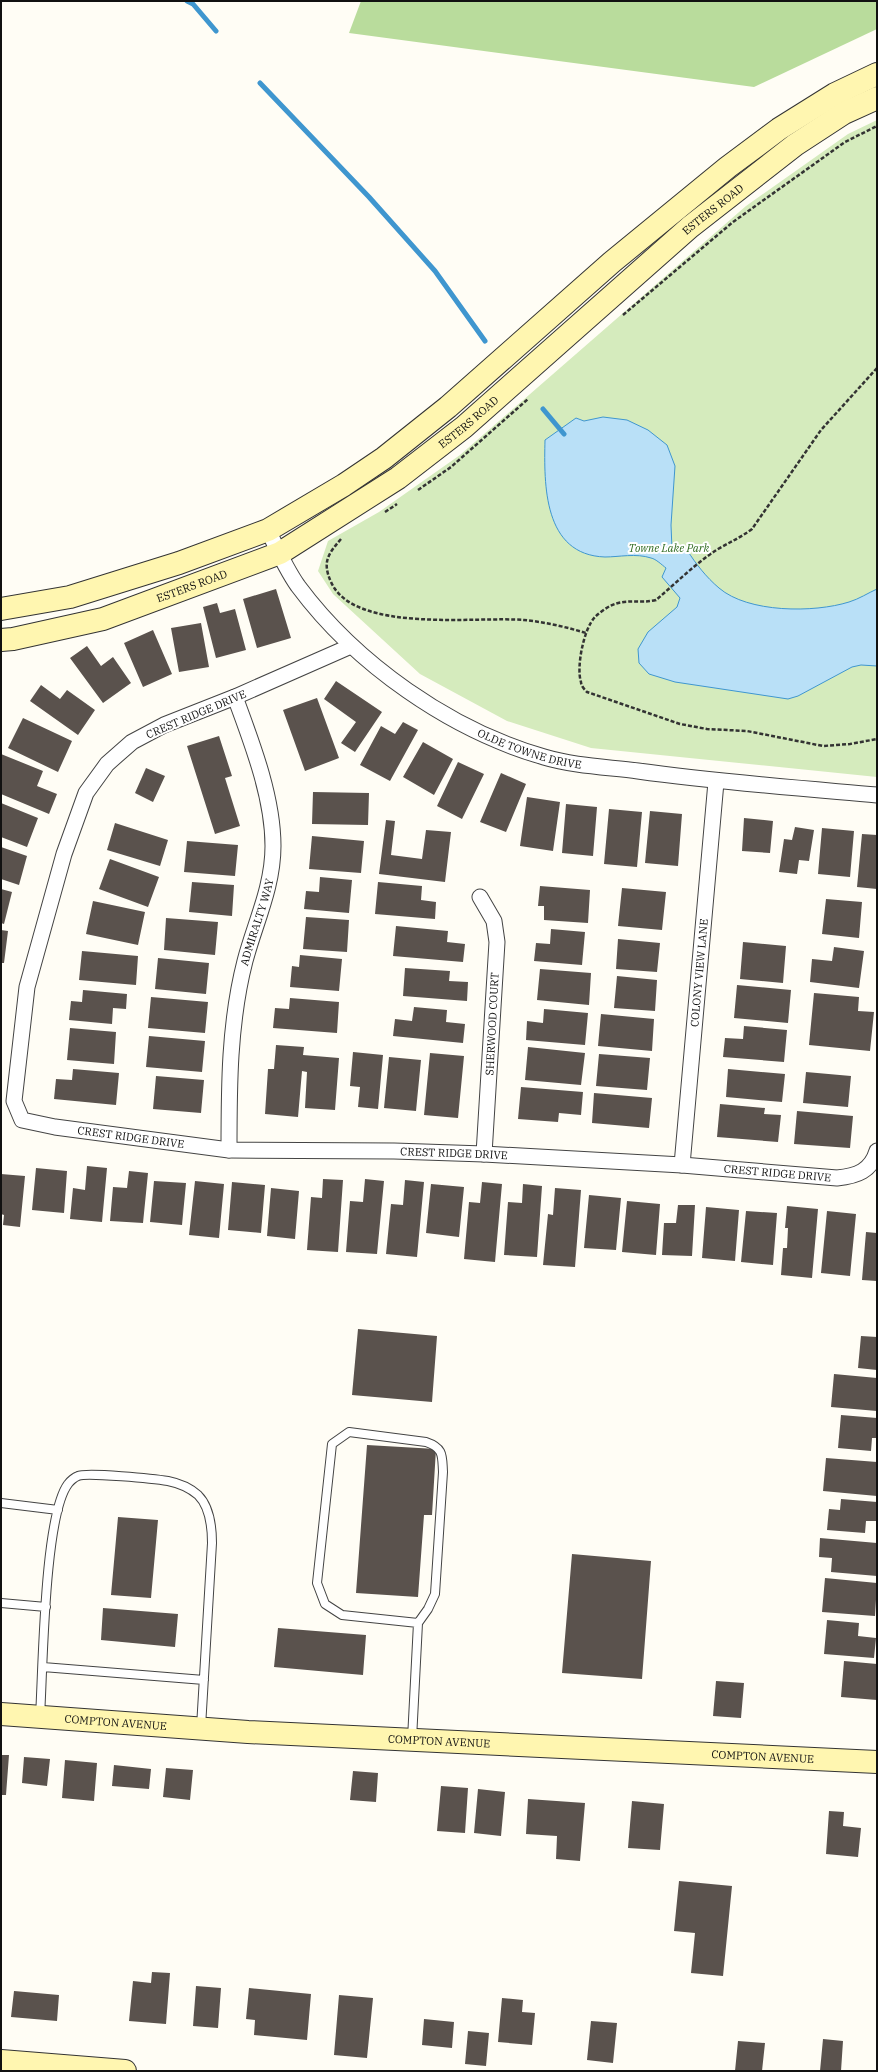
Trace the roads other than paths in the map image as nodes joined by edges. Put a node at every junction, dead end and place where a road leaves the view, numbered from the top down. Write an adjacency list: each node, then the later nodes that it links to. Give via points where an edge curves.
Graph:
1 (877, 74): 3 (street, via 835,94 779,129 734,162 612,262 448,407 396,449 344,486)
2 (877, 98): 4 (street, ESTERS ROAD, via 844,113 795,145 690,227 464,427 398,478)
3 (268, 530): 4 (street, OLDE TOWNE DRIVE); 5 (street, via 179,563 70,597)
4 (280, 553): 6 (street, ESTERS ROAD, via 103,619); 7 (street, OLDE TOWNE DRIVE, via 298,585)
5 (1, 609)
6 (1, 640)
7 (351, 646): 8 (street, CREST RIDGE DRIVE); 9 (street, OLDE TOWNE DRIVE, via 430,706 466,726 519,749 563,761)
8 (235, 697): 12 (street, ADMIRALTY WAY, via 256,757 270,815 273,846 272,867 262,909 245,960 235,1012 230,1072); 12 (street, CREST RIDGE DRIVE, via 164,725 132,742 107,764 86,793 64,854 27,988 14,1101 22,1120)
9 (716, 782): 10 (street, OLDE TOWNE DRIVE); 15 (street, COLONY VIEW LANE)
10 (877, 795)
11 (480, 897): 14 (street, SHERWOOD COURT, via 494,921 496,942)
12 (229, 1150): 14 (street, CREST RIDGE DRIVE, via 394,1150)
13 (877, 1152): 15 (street, CREST RIDGE DRIVE, via 868,1168 854,1177 837,1178)
14 (484, 1154): 15 (street, CREST RIDGE DRIVE)
15 (682, 1165)
16 (1, 1503): 17 (lane)
17 (58, 1510): 19 (lane, via 51,1549); 22 (lane, via 69,1483 78,1475 168,1481 184,1486 199,1496 212,1523)
18 (1, 1603): 19 (lane)
19 (46, 1607): 21 (lane)
20 (418, 1622): 20 (lane, via 342,1615 325,1604 316,1583 332,1444 349,1432 426,1442 435,1445 442,1453 435,1594); 26 (lane)
21 (43, 1667): 22 (lane); 24 (lane)
22 (204, 1680): 25 (lane)
23 (1, 1714): 24 (street, COMPTON AVENUE)
24 (40, 1717): 25 (street, COMPTON AVENUE)
25 (201, 1728): 26 (street, COMPTON AVENUE)
26 (412, 1740): 27 (street, COMPTON AVENUE)
27 (877, 1762)
28 (1, 2061): 29 (street)
29 (125, 2071)

